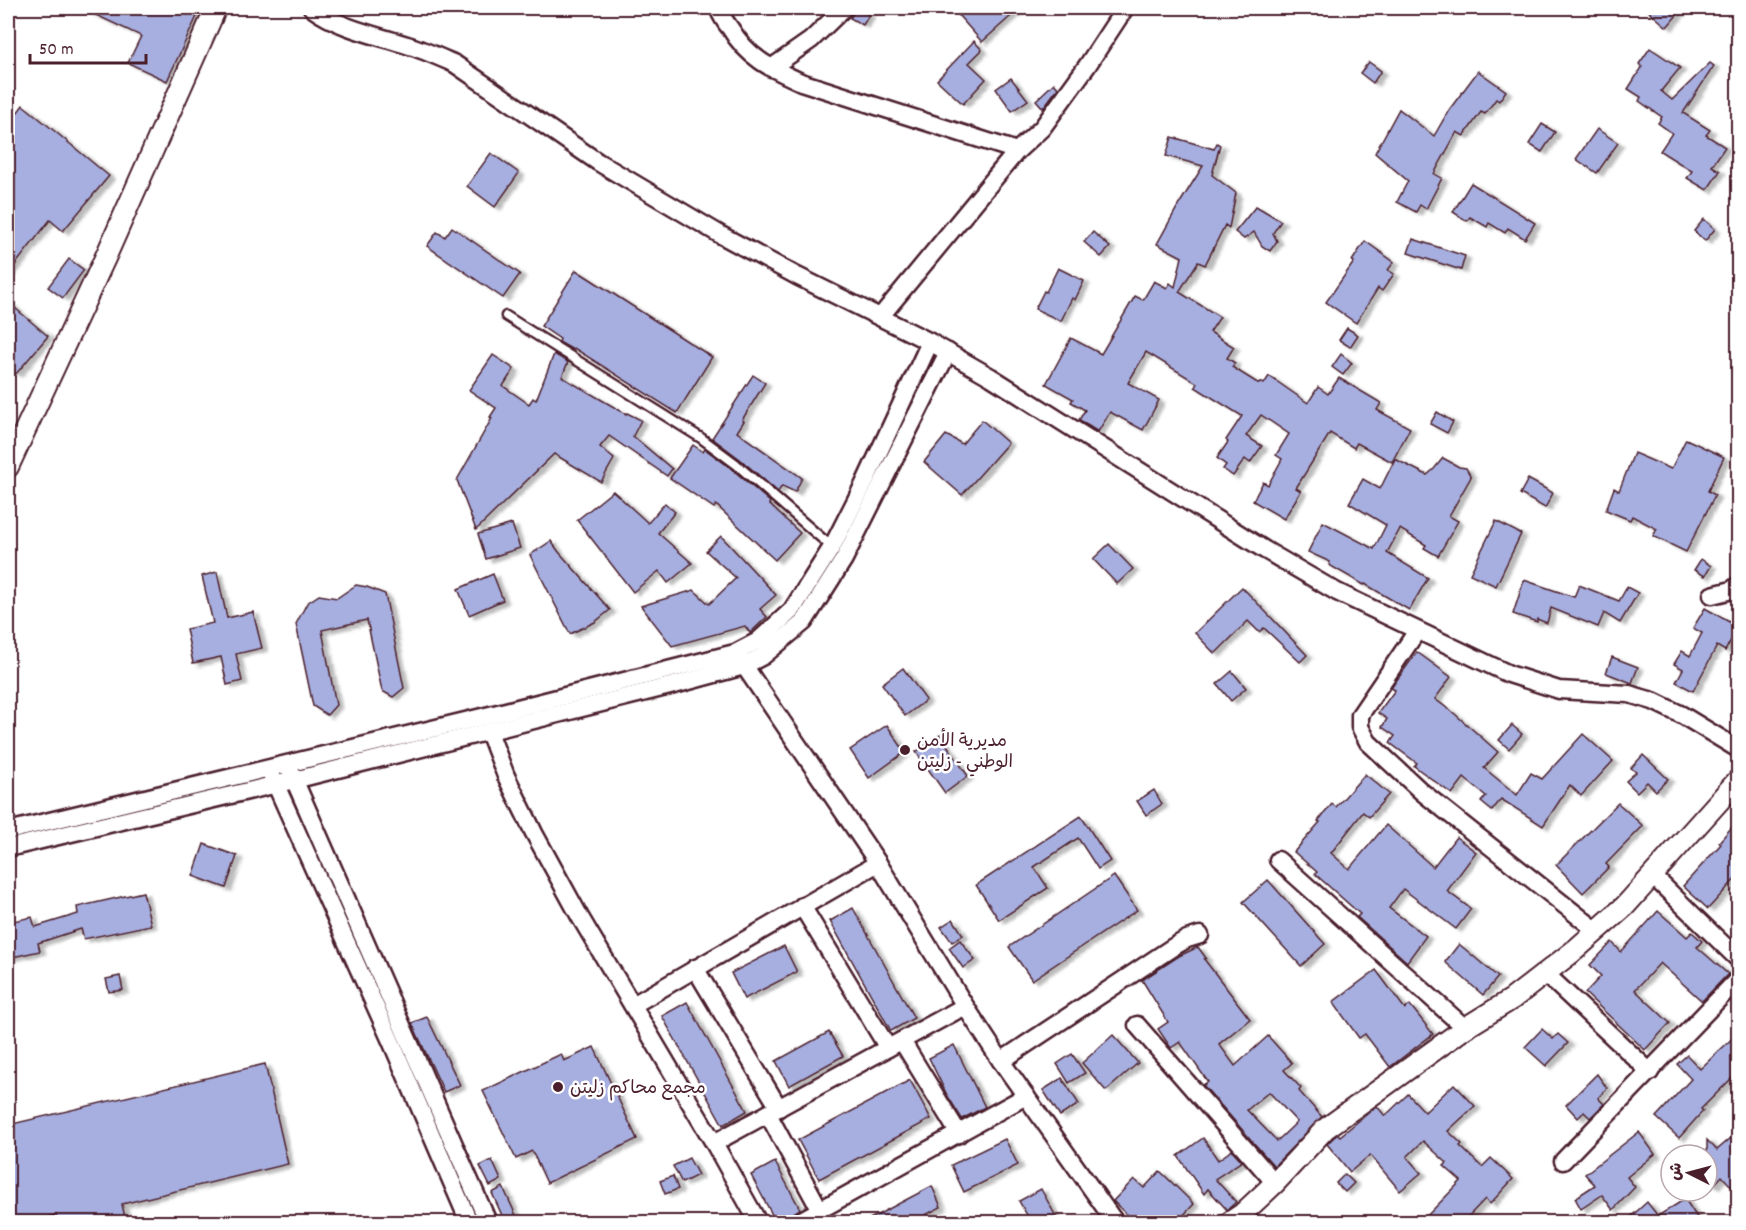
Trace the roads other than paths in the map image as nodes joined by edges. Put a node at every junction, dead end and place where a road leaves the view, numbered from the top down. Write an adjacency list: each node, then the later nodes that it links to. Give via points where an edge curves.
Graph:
1 (216, 8): 12 (street)
2 (312, 8): 9 (street, via 347,27 455,64 598,162 797,276)
3 (718, 8): 6 (street, via 739,43)
4 (844, 8): 6 (street, via 811,40)
5 (1125, 8): 7 (street, via 1042,128)
6 (771, 68): 7 (street, via 801,82)
7 (1017, 151): 9 (street)
8 (506, 316): 13 (lane, via 701,438)
9 (880, 316): 10 (street)
10 (930, 342): 11 (street); 13 (street, via 865,482)
11 (948, 352): 13 (street); 16 (street, via 1265,550 1337,592)
12 (8, 467)
13 (838, 553): 17 (street, via 792,610)
14 (1738, 585): 15 (street)
15 (1712, 595)
16 (1417, 631): 19 (street, via 1509,674 1559,690 1629,694 1653,701); 30 (street, via 1360,715 1360,727 1368,742 1422,792)
17 (739, 659): 18 (street); 20 (street); 27 (street)
18 (489, 732): 22 (street); 36 (street, via 534,833)
19 (1738, 749)
20 (288, 763): 21 (street); 22 (street)
21 (268, 768): 24 (street); 25 (street)
22 (294, 780): 24 (street); 40 (street)
23 (1738, 780): 28 (street)
24 (275, 784): 25 (street); 40 (street)
25 (11, 839)
26 (1278, 860): 39 (street)
27 (878, 862): 29 (street); 37 (street)
28 (1653, 876): 30 (street); 32 (street)
29 (801, 906): 33 (street); 41 (street)
30 (1597, 931): 34 (street)
31 (1200, 935): 42 (street, via 1173,947)
32 (1738, 959)
33 (695, 968): 36 (street); 45 (street)
34 (1545, 973): 39 (street); 43 (street)
35 (1738, 979): 43 (street)
36 (633, 1005): 47 (street)
37 (965, 1006): 41 (street); 42 (street)
38 (1137, 1025): 49 (street)
39 (1465, 1028): 49 (street, via 1324,1129)
40 (398, 1038): 51 (street); 52 (street)
41 (895, 1044): 45 (street); 46 (street)
42 (1001, 1061): 44 (street)
43 (1650, 1072): 48 (street)
44 (1026, 1096): 46 (street); 55 (street)
45 (773, 1111): 47 (street); 50 (street)
46 (959, 1134): 50 (street)
47 (714, 1143): 53 (street)
48 (1563, 1161)
49 (1275, 1183): 56 (street)
50 (820, 1210): 54 (street)
51 (469, 1222)
52 (488, 1222)
53 (758, 1222)
54 (798, 1222)
55 (1115, 1222)
56 (1230, 1222)

